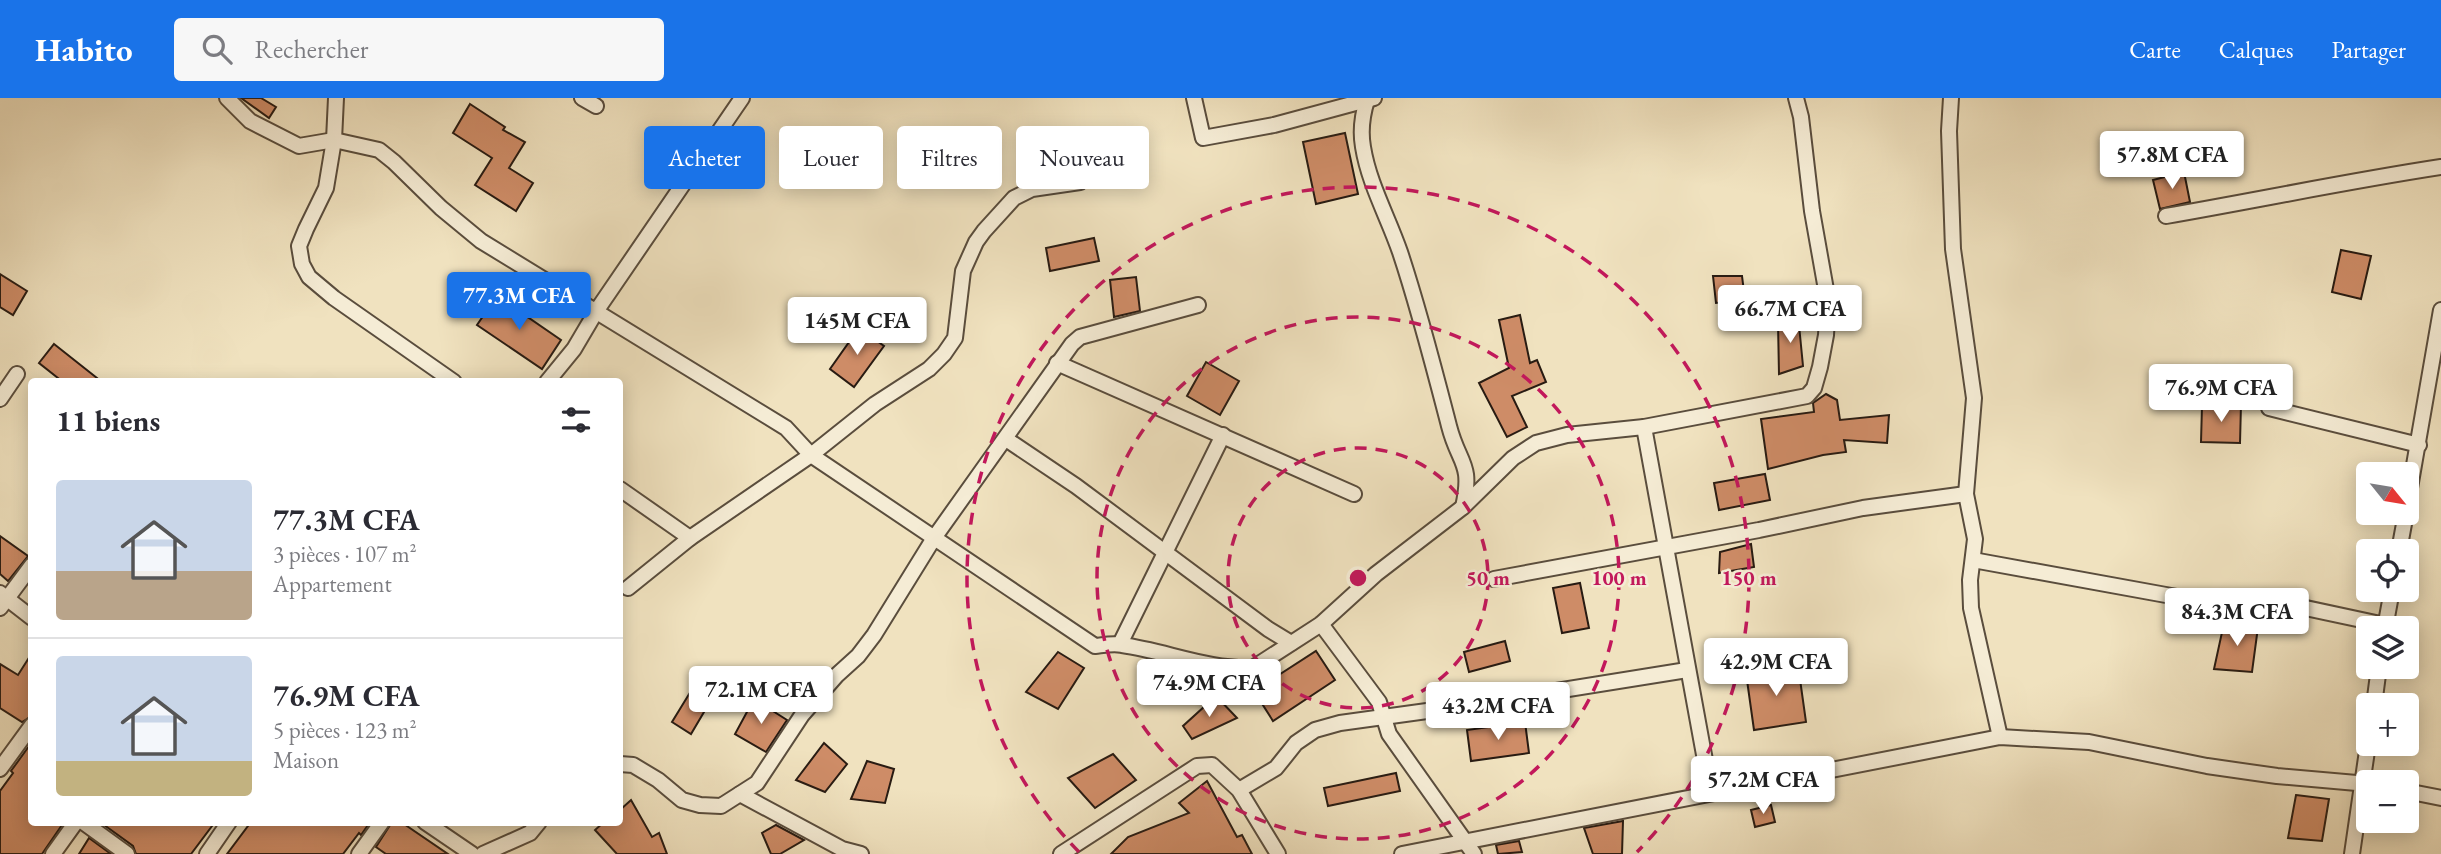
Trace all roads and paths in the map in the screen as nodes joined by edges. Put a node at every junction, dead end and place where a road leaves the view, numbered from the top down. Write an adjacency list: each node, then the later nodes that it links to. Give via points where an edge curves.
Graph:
1 (227, 98): 10 (street, via 250,121 299,146)
2 (336, 98): 10 (street)
3 (582, 98): 9 (street)
4 (742, 98): 15 (street)
5 (1194, 98): 8 (street, via 1203,138)
6 (1796, 98): 23 (street, via 1828,301 1814,388 1807,396)
7 (1951, 98): 31 (street, via 1953,249 1974,398)
8 (1371, 99): 32 (street, via 1362,116 1363,148 1400,252 1450,431 1466,466)
9 (596, 106)
10 (334, 140): 15 (street, via 379,150 481,241); 19 (street, via 326,188 299,246 302,264 309,277 334,298)
11 (2441, 167): 13 (street)
12 (1031, 189): 27 (street, via 998,213 976,242 963,271 955,338 944,354)
13 (2166, 216)
14 (1198, 305): 17 (street, via 1080,337)
15 (597, 310): 20 (street); 27 (street, via 786,428)
16 (2441, 313): 26 (street)
17 (1057, 363): 24 (street); 25 (street)
18 (17, 374): 21 (street)
19 (448, 378)
20 (550, 378)
21 (0, 399)
22 (2269, 408): 26 (street)
23 (1644, 427): 32 (street, via 1536,443 1513,458); 35 (street)
24 (1223, 435): 30 (street); 36 (street)
25 (1006, 439): 34 (street); 36 (street)
26 (2419, 445): 28 (street)
27 (811, 455): 33 (street); 34 (street)
28 (2416, 462)
29 (623, 491): 33 (street)
30 (1354, 494)
31 (1966, 494): 35 (street, via 1863,508); 37 (street, via 1975,540)
32 (1463, 507): 46 (street, via 1376,574)
33 (690, 537): 40 (street)
34 (934, 538): 48 (street, via 1095,646); 58 (street, via 866,645 802,715 757,783)
35 (1664, 546): 39 (street); 49 (street)
36 (1166, 552): 47 (street); 48 (street)
37 (1973, 560): 42 (street); 52 (street, via 1971,608)
38 (28, 570): 43 (street)
39 (1494, 579)
40 (628, 587)
41 (2259, 598): 45 (street)
42 (2188, 599)
43 (2, 600): 44 (street)
44 (28, 616)
45 (2356, 620)
46 (1321, 624): 47 (street); 50 (street, via 1379,702)
47 (1291, 643): 48 (street, via 1253,668 1209,665)
48 (1120, 644)
49 (1687, 670): 50 (street); 57 (street)
50 (1384, 717): 56 (street, via 1315,730 1296,743 1276,768); 68 (street, via 1389,734)
51 (28, 730): 54 (street)
52 (2000, 737): 55 (street, via 2089,742 2207,766); 57 (street)
53 (623, 764): 58 (street, via 633,765 691,803 721,806)
54 (0, 769)
55 (2356, 782)
56 (1239, 790): 77 (street, via 1212,765 1197,766); 78 (street)
57 (1711, 793): 68 (street)
58 (740, 794): 69 (street)
59 (2419, 794): 60 (street)
60 (2441, 798)
61 (73, 826): 70 (street)
62 (88, 826): 71 (street)
63 (226, 826): 72 (street)
64 (379, 826): 73 (street)
65 (431, 826): 74 (street)
66 (536, 826): 75 (street)
67 (2356, 832): 80 (street)
68 (1469, 848): 79 (street)
69 (841, 852): 76 (street)
70 (53, 854)
71 (127, 854)
72 (207, 854)
73 (359, 854)
74 (472, 854)
75 (484, 854)
76 (861, 854)
77 (1061, 854)
78 (1278, 854)
79 (1402, 854)
80 (2352, 854)

